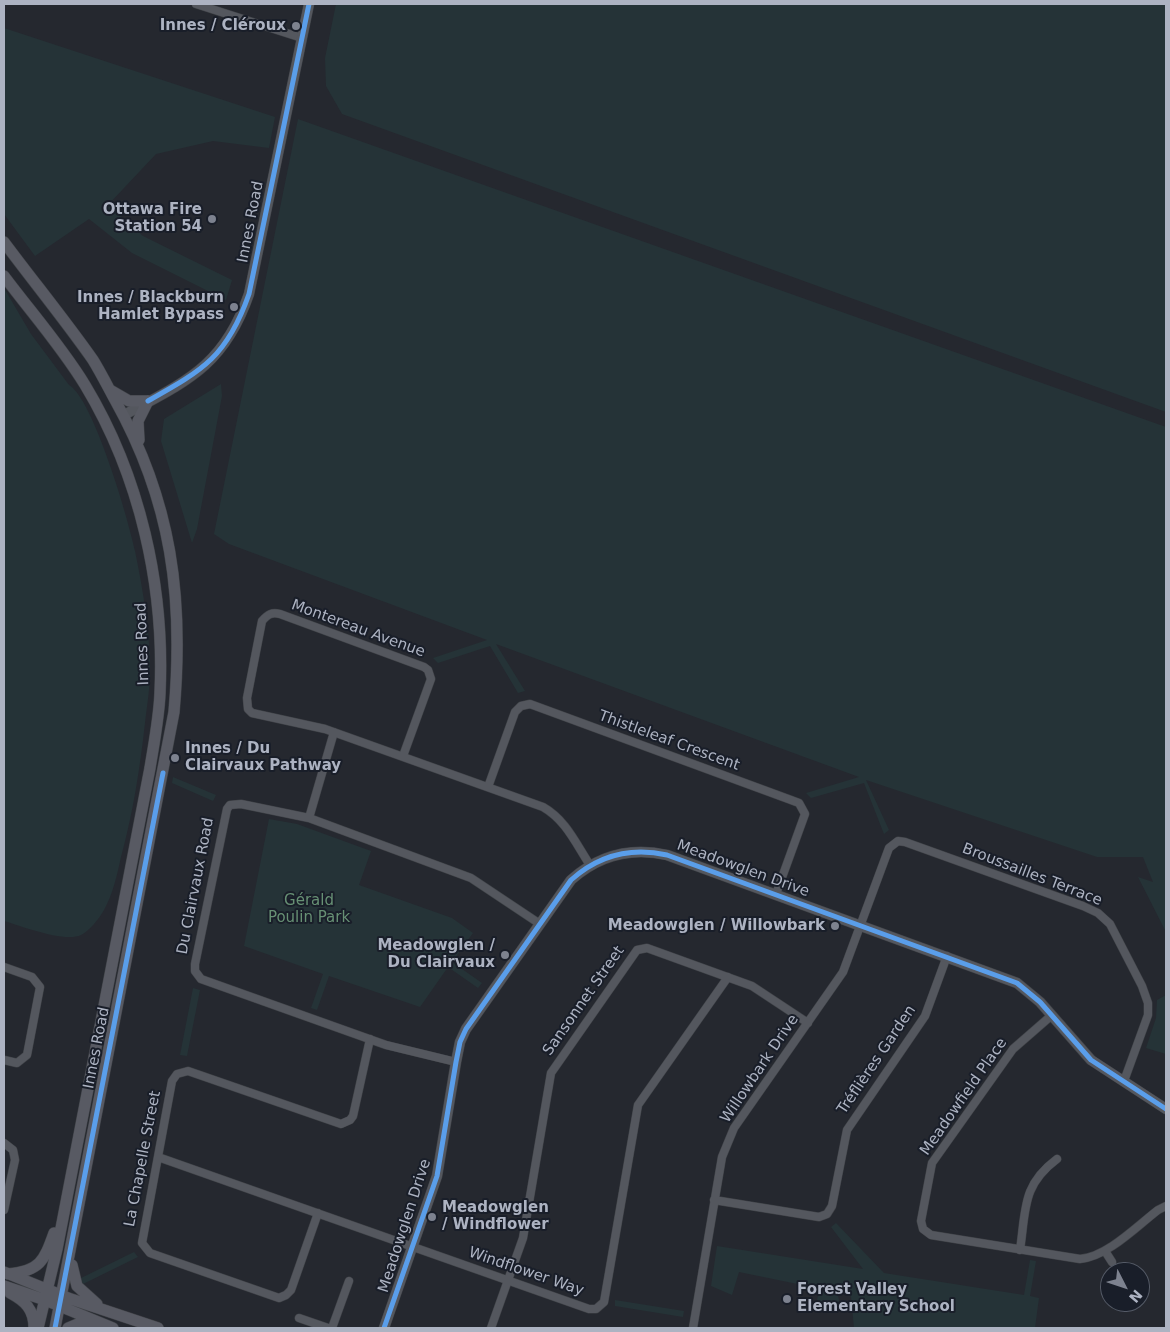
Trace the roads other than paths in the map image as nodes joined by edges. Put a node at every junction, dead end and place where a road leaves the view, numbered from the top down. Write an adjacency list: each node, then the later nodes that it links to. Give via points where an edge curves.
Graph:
1 (196, 4): 3 (street)
2 (309, 4): 3 (street, Innes Road)
3 (302, 38): 7 (street, Innes Road, via 249,294 240,320 225,346 209,363)
4 (4, 242): 6 (main road, via 94,362)
5 (4, 276): 9 (main road, via 84,384)
6 (109, 389): 7 (main road, via 129,401); 8 (main road)
7 (148, 402): 8 (street, Innes Road); 10 (main road, via 138,421)
8 (124, 415): 9 (main road, Innes Road); 10 (main road, Innes Road)
9 (106, 425): 32 (main road, Innes Road, via 141,517 150,553 158,609 160,694 150,768)
10 (139, 446): 38 (main road, Innes Road, via 172,552 178,609 174,712)
11 (334, 732): 12 (street, Montereau Avenue); 12 (street, Montereau Avenue, via 256,715 248,709 247,698 262,621 269,614 280,614 428,670 431,679); 14 (street)
12 (403, 756): 13 (street, Montereau Avenue)
13 (488, 787): 15 (street, Montereau Avenue, via 543,807 558,817); 16 (street, Thistleleaf Crescent, via 515,712 530,704 791,800 799,803 805,814)
14 (309, 818): 17 (street, Du Clairvaux Road, via 471,878); 24 (street, Du Clairvaux Road, via 241,804 230,805 226,809 195,971 201,979)
15 (590, 866): 16 (street, Meadowglen Drive, via 613,855 653,852); 17 (street, Meadowglen Drive, via 571,880)
16 (776, 894): 18 (street, Meadowglen Drive)
17 (540, 924): 26 (street, Meadowglen Drive, via 466,1029)
18 (861, 925): 19 (street, Meadowglen Drive); 23 (street, Willowbark Drive, via 843,972); 27 (street, Broussailles Terrace, via 889,848 898,841 1098,913 1113,930 1148,1003 1148,1015)
19 (947, 956): 22 (street, Meadowglen Drive, via 1017,983 1034,995); 33 (street, Tréflières Garden, via 925,1016 847,1130 832,1206 827,1214 819,1217)
20 (4, 967): 25 (street, via 32,977 40,987 27,1055 17,1063)
21 (728, 977): 23 (street, Sansonnet Street, via 760,990); 44 (street, Sansonnet Street, via 647,948 633,954 551,1074 523,1238); 44 (street, Windflower Way, via 638,1105 604,1302 596,1309 588,1309)
22 (1052, 1015): 27 (street, Meadowglen Drive, via 1092,1060); 39 (street, Meadowfield Place, via 1010,1053 932,1164 921,1221 923,1229 931,1235)
23 (808, 1023): 33 (street, Willowbark Drive, via 734,1128 722,1157)
24 (370, 1039): 26 (street, Du Clairvaux Road, via 416,1054); 30 (street, La Chapelle Street, via 353,1116 342,1124 181,1071 172,1081)
25 (4, 1060)
26 (456, 1062): 37 (street, Meadowglen Drive, via 438,1176)
27 (1124, 1081): 28 (street, Meadowglen Drive)
28 (1166, 1109)
29 (4, 1143): 35 (street, via 15,1155)
30 (158, 1157): 36 (street, Windflower Way); 36 (street, La Chapelle Street, via 142,1237 145,1250 272,1296 283,1297 291,1290)
31 (1057, 1159): 39 (street, via 1042,1170 1031,1186)
32 (67, 1195): 42 (main road, via 42,1262 32,1270); 46 (main road, Innes Road)
33 (714, 1200): 60 (street, Willowbark Drive)
34 (1166, 1206): 40 (street, Meadowfield Place)
35 (4, 1210)
36 (318, 1213): 37 (street, Windflower Way)
37 (413, 1247): 44 (street, Windflower Way); 58 (street, Meadowglen Drive)
38 (72, 1248): 47 (main road, Innes Road); 48 (main road, via 72,1272 77,1286)
39 (1020, 1250): 40 (street, Meadowfield Place, via 1080,1259)
40 (1105, 1251): 41 (street)
41 (1112, 1262)
42 (6, 1273): 46 (main road)
43 (348, 1281): 57 (street)
44 (508, 1281): 59 (street, Sansonnet Street)
45 (4, 1288): 46 (main road); 51 (main road, via 28,1305)
46 (46, 1295): 47 (main road); 52 (main road, Innes Road)
47 (61, 1301): 48 (main road); 50 (main road); 53 (main road, Innes Road)
48 (107, 1310): 55 (main road)
49 (299, 1318): 56 (street)
50 (107, 1326): 54 (main road, via 80,1324)
51 (34, 1328)
52 (38, 1328)
53 (55, 1328)
54 (68, 1328)
55 (158, 1328)
56 (328, 1328)
57 (332, 1328)
58 (384, 1328)
59 (491, 1328)
60 (694, 1328)

